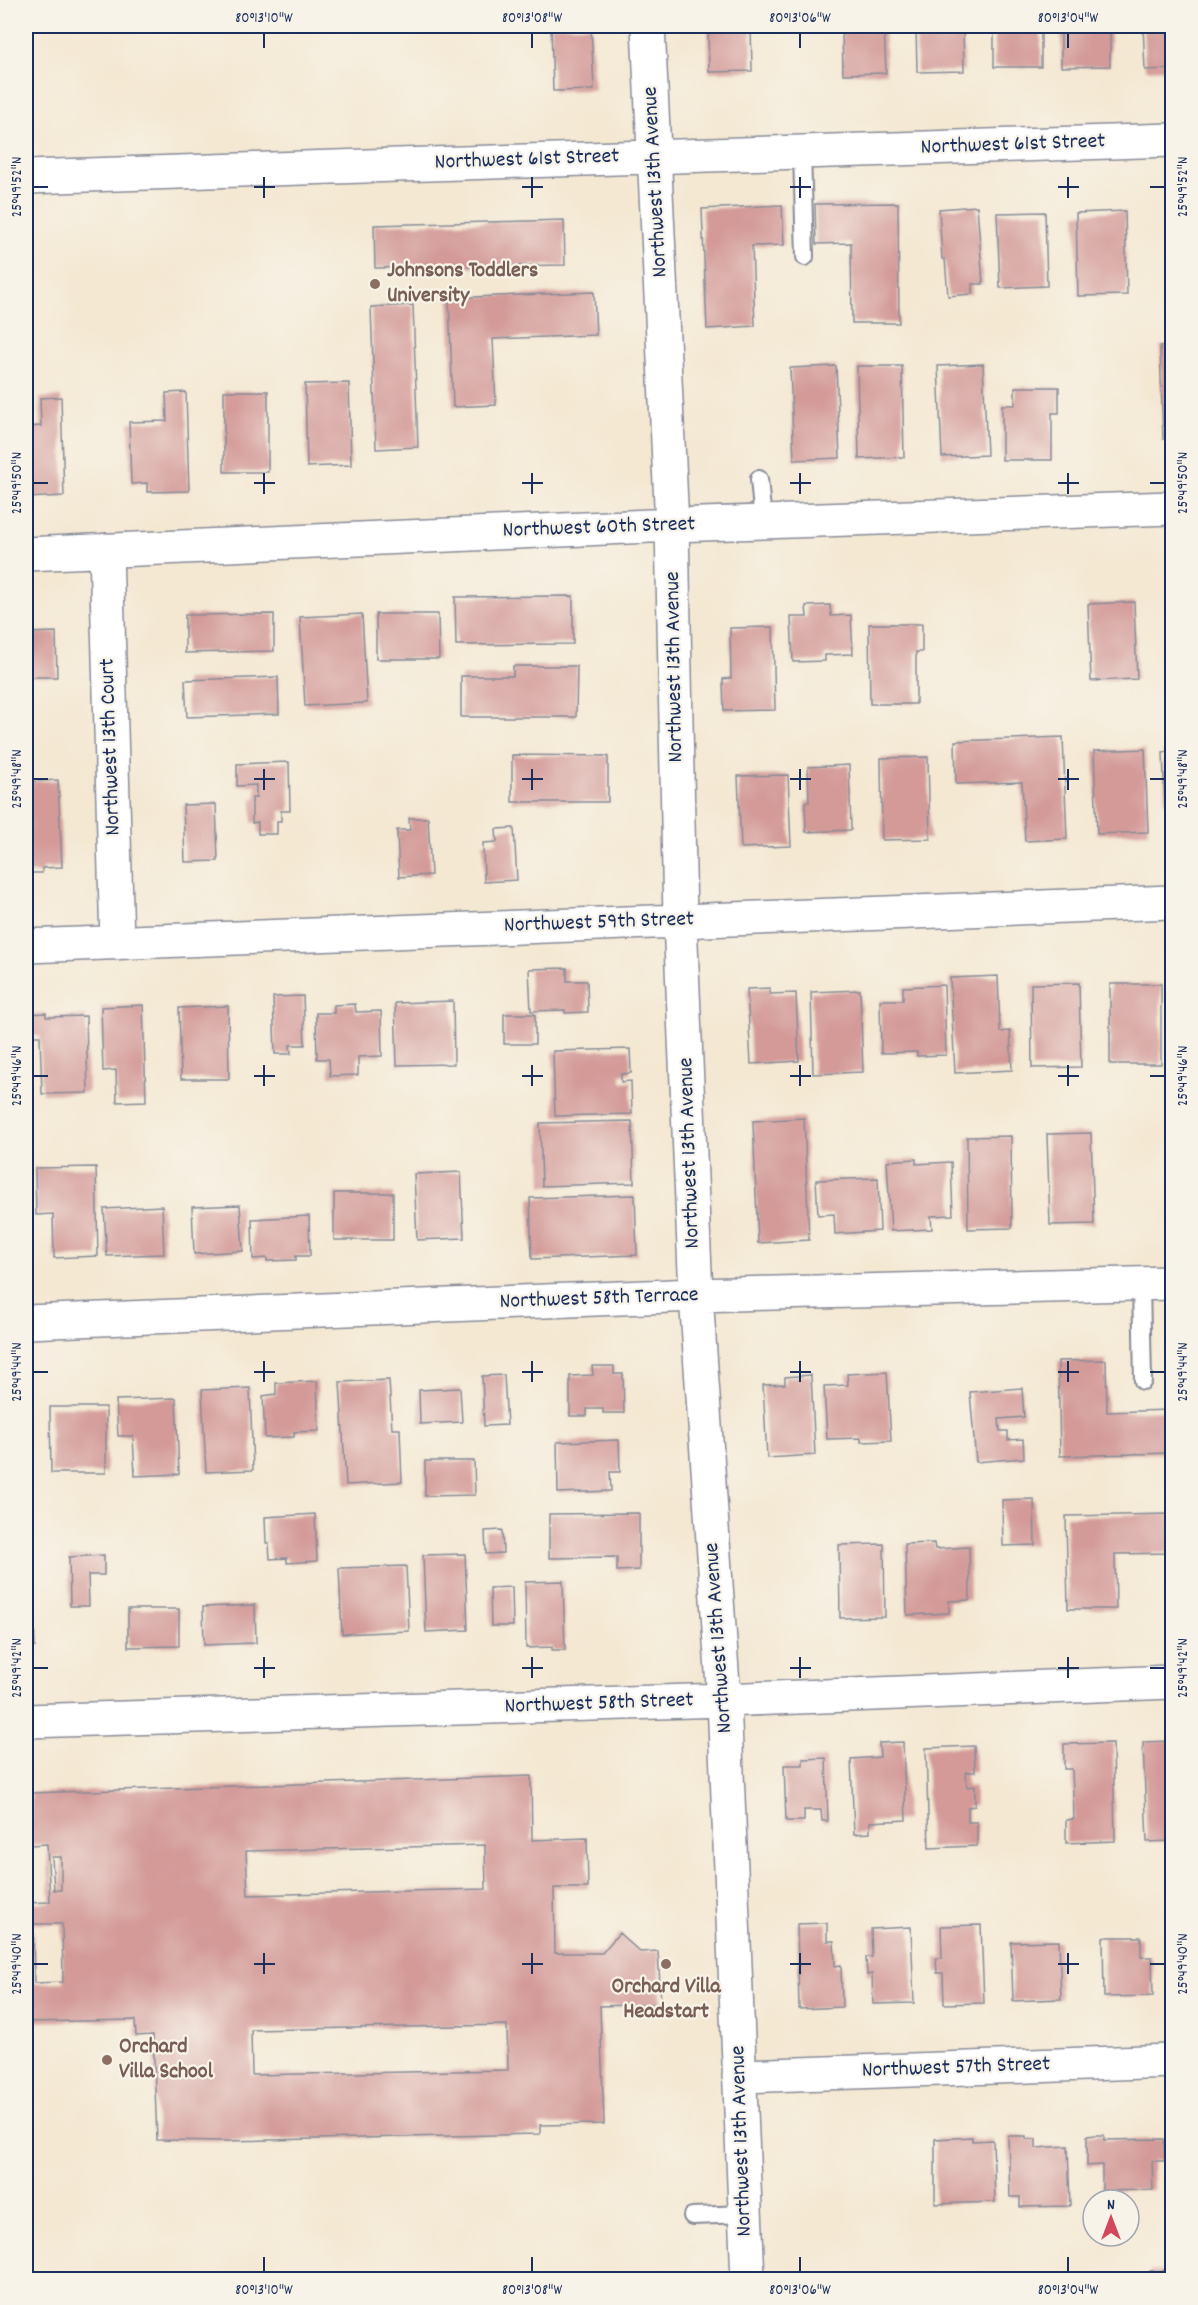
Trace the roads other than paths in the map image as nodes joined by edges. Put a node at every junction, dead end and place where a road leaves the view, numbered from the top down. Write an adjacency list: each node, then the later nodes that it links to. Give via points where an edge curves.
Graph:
1 (648, 26): 4 (street, Northwest 13th Avenue)
2 (1173, 140): 3 (street, Northwest 61st Street)
3 (802, 151): 4 (street, Northwest 61st Street); 6 (lane)
4 (654, 155): 5 (street, Northwest 61st Street); 10 (street, Northwest 13th Avenue)
5 (26, 177)
6 (805, 257)
7 (759, 479): 9 (lane)
8 (1173, 508): 9 (street, Northwest 60th Street)
9 (763, 521): 10 (street, Northwest 60th Street)
10 (672, 525): 11 (street, Northwest 60th Street); 14 (street, Northwest 13th Avenue)
11 (106, 550): 12 (street, Northwest 60th Street); 15 (street, Northwest 13th Court)
12 (26, 554)
13 (1173, 902): 14 (street, Northwest 59th Street)
14 (680, 920): 15 (street, Northwest 59th Street); 19 (street, Northwest 13th Avenue)
15 (117, 943): 16 (street, Northwest 59th Street)
16 (26, 946)
17 (1173, 1283): 18 (street, Northwest 58th Terrace)
18 (1140, 1284): 19 (street, Northwest 58th Terrace); 21 (lane)
19 (696, 1295): 20 (street, Northwest 58th Terrace); 23 (street, Northwest 13th Avenue)
20 (26, 1322)
21 (1143, 1381)
22 (1173, 1682): 23 (street, Northwest 58th Street)
23 (724, 1700): 24 (street, Northwest 58th Street); 26 (street, Northwest 13th Avenue)
24 (26, 1721)
25 (1173, 2061): 26 (street, Northwest 57th Street)
26 (739, 2076): 27 (street, Northwest 13th Avenue)
27 (745, 2214): 28 (lane); 29 (street, Northwest 13th Avenue)
28 (692, 2216)
29 (748, 2280)

